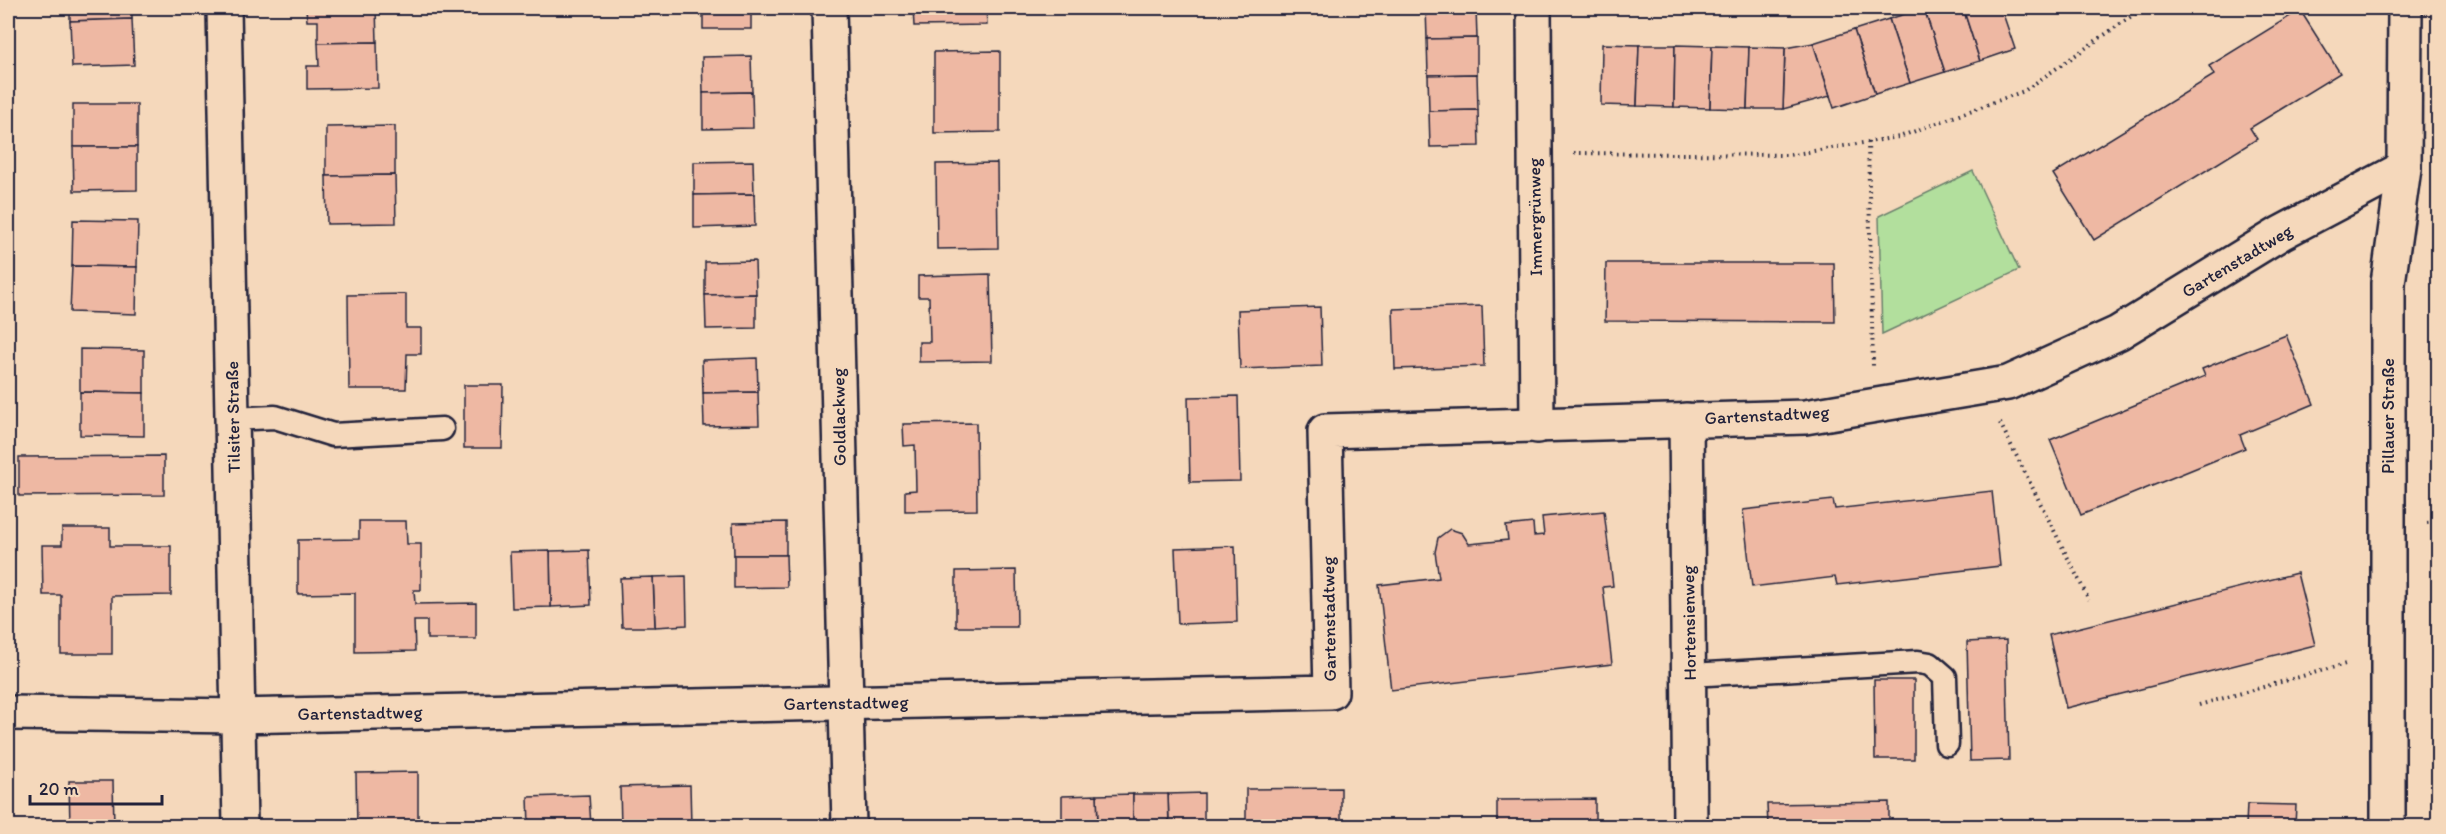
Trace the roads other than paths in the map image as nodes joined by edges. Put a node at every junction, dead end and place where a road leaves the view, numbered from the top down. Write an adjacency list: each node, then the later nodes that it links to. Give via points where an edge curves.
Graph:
1 (224, 8): 6 (street, Tilsiter Straße)
2 (829, 8): 11 (street, Goldlackweg)
3 (1534, 8): 8 (street, Immergrünweg)
4 (2405, 8): 5 (street, Pillauer Straße)
5 (2404, 168): 7 (street, Gartenstadtweg, via 2281,233 2118,333 2008,383 1805,417); 18 (street, Pillauer Straße, via 2388,283)
6 (233, 419): 9 (lane, via 275,417 333,435); 13 (street, Tilsiter Straße)
7 (1686, 420): 8 (street, Gartenstadtweg); 10 (street, Hortensienweg)
8 (1537, 426): 11 (street, Gartenstadtweg, via 1325,431 1331,692)
9 (442, 429)
10 (1690, 675): 14 (lane, via 1930,664 1945,677); 17 (street, Hortensienweg)
11 (846, 704): 13 (street, Gartenstadtweg); 16 (street, Goldlackweg)
12 (8, 713): 13 (street, Gartenstadtweg)
13 (239, 716): 15 (street, Tilsiter Straße)
14 (1947, 744)
15 (240, 826)
16 (849, 826)
17 (1690, 826)
18 (2388, 826)

